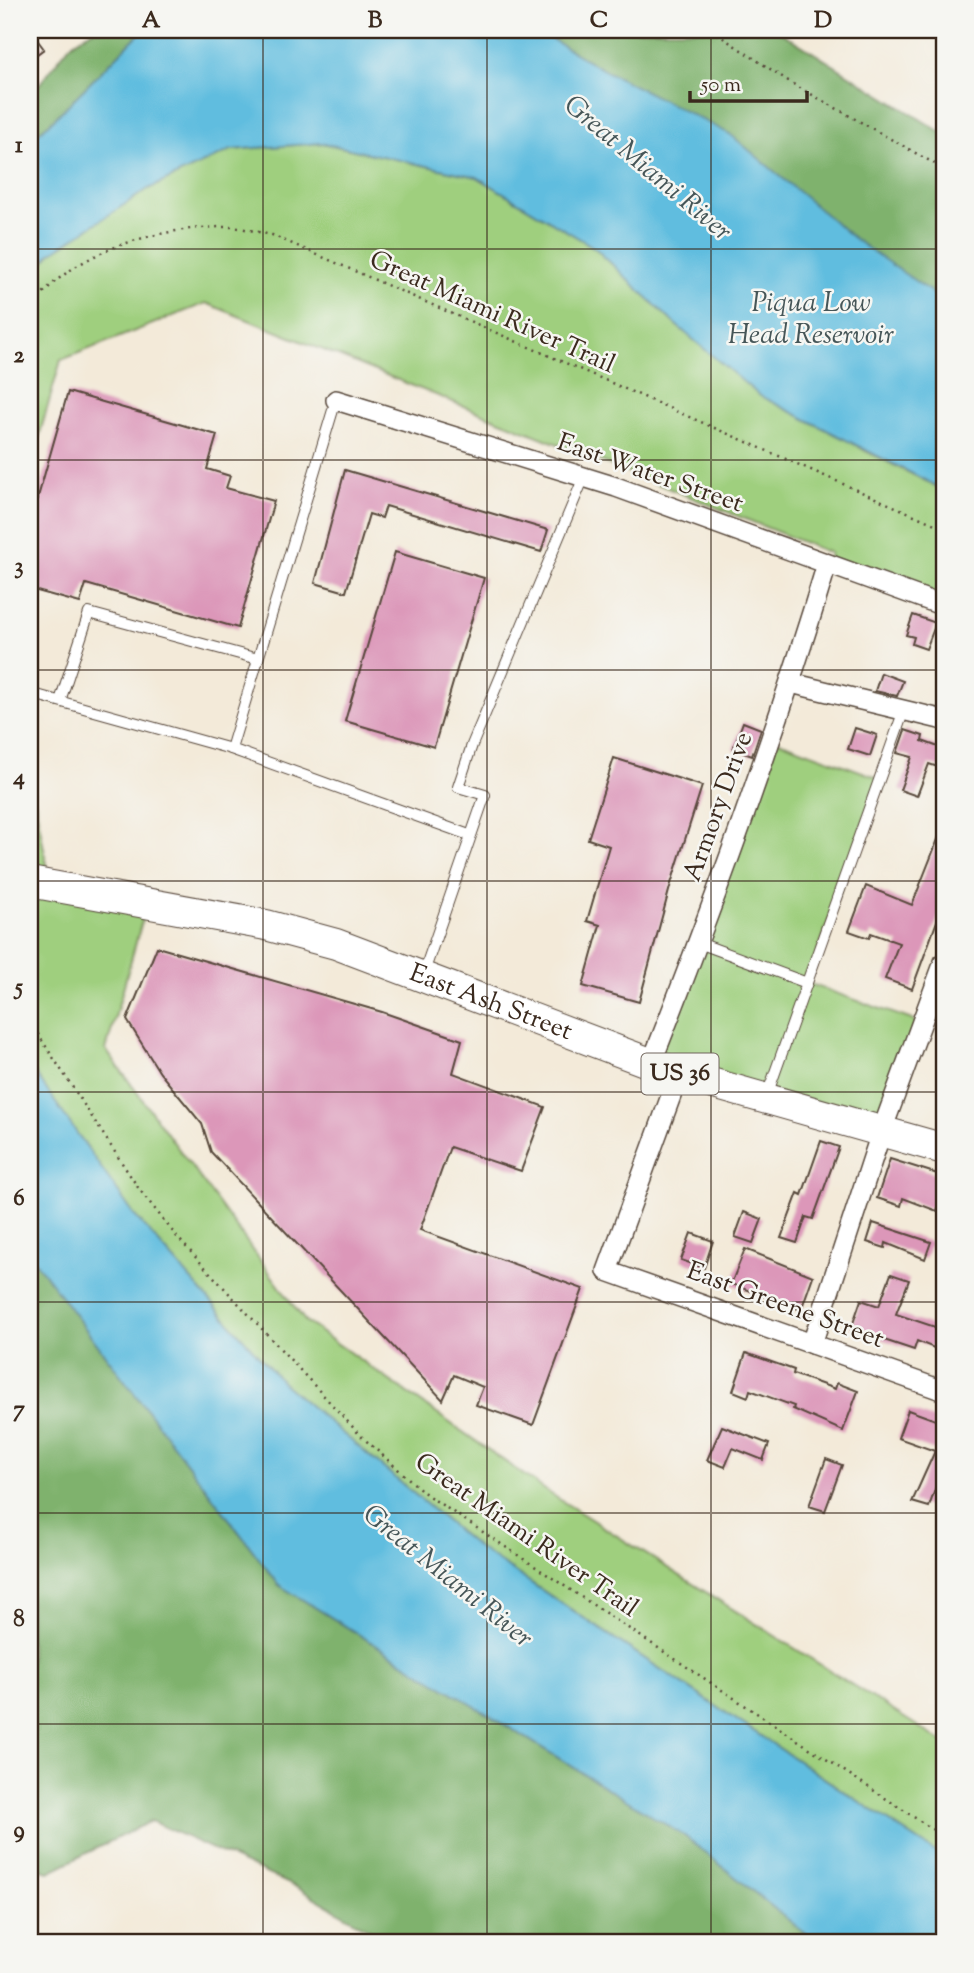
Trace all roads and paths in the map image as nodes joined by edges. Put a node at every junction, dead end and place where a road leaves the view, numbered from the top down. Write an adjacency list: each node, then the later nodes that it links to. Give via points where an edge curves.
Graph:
1 (711, 30): 2 (path, via 793,84)
2 (944, 169)
3 (30, 309): 6 (path, Great Miami River Trail, via 67,270 120,246 179,230 227,226 272,235)
4 (336, 400): 5 (street, East Water Street); 9 (lane)
5 (584, 477): 7 (street, East Water Street); 16 (lane, via 458,787 485,795)
6 (944, 528)
7 (827, 564): 8 (street, East Water Street); 10 (street, Armory Drive)
8 (944, 606)
9 (258, 659): 12 (lane, via 89,613); 15 (lane)
10 (791, 683): 13 (street); 18 (street, Armory Drive)
11 (37, 695): 12 (lane)
12 (60, 701): 15 (lane)
13 (904, 710): 14 (street); 21 (lane)
14 (944, 720)
15 (230, 749): 16 (lane)
16 (469, 835): 20 (lane)
17 (30, 882): 20 (main road, East Ash Street / US 36, via 266,925 336,944)
18 (699, 943): 21 (lane); 23 (street, Armory Drive)
19 (944, 962): 26 (street)
20 (422, 976): 23 (main road, East Ash Street / US 36)
21 (807, 983): 25 (lane)
22 (30, 1022): 30 (path, Great Miami River Trail, via 139,1189 177,1237 361,1436 427,1495)
23 (651, 1064): 24 (main road, East Ash Street / US 36)
24 (679, 1074): 25 (main road, East Ash Street / US 36); 28 (street, East Greene Street, via 607,1271)
25 (765, 1101): 26 (main road, East Ash Street / US 36)
26 (881, 1132): 27 (main road, East Ash Street / US 36); 28 (street)
27 (944, 1149)
28 (812, 1344): 29 (street, East Greene Street)
29 (944, 1391)
30 (944, 1837)

